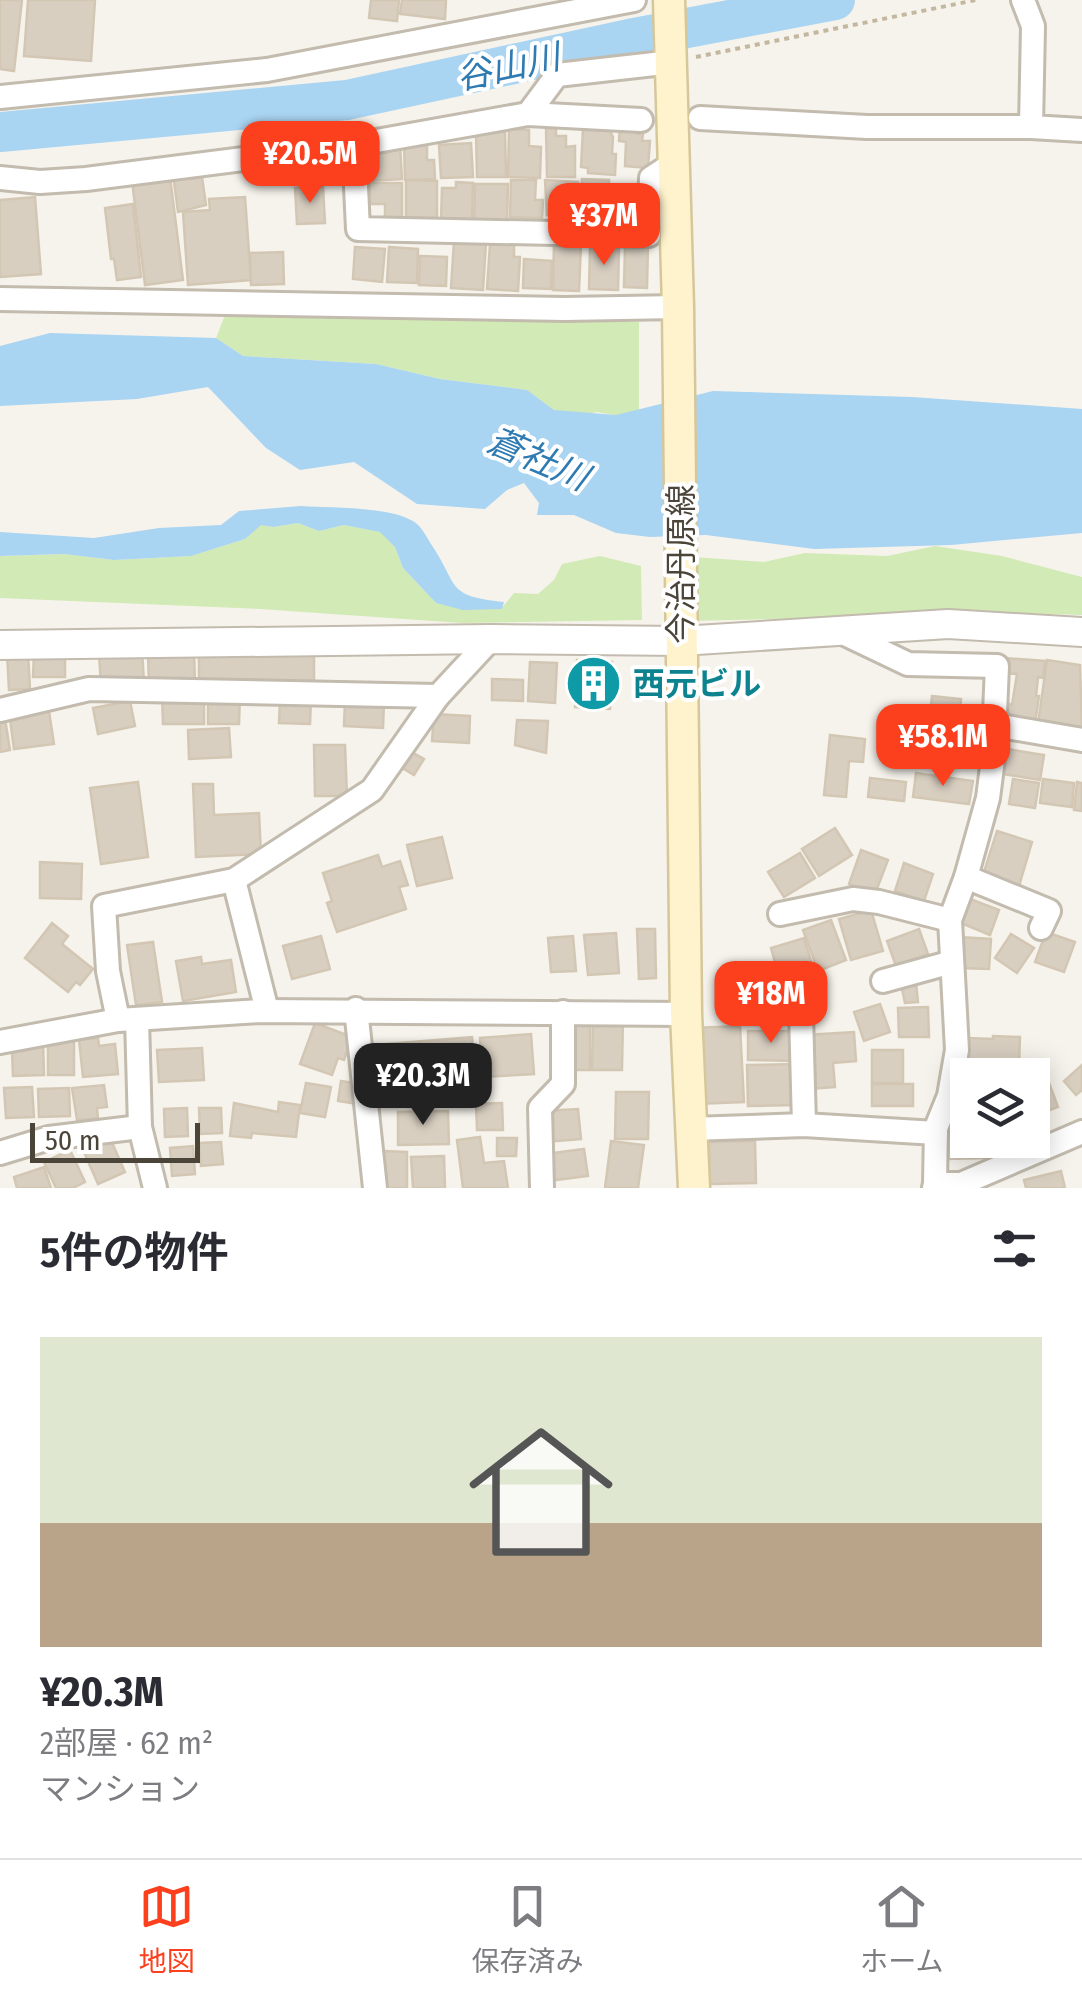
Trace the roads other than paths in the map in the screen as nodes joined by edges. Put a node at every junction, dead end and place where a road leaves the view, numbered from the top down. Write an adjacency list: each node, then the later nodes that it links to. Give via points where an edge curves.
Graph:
1 (634, 0): 5 (street, via 267,70)
2 (1023, 0): 9 (street, via 1032,26)
3 (669, 3): 4 (main road, 今治丹原線)
4 (672, 57): 6 (street, via 557,75); 12 (main road, 今治丹原線)
5 (0, 97)
6 (528, 114): 8 (street); 11 (street)
7 (700, 118): 9 (street)
8 (642, 120)
9 (1031, 127): 10 (street)
10 (1082, 130)
11 (354, 145): 12 (street, via 358,228 648,235 650,178); 13 (street, via 86,180)
12 (674, 163): 15 (main road, 今治丹原線)
13 (0, 178)
14 (0, 299): 15 (street)
15 (678, 307): 16 (main road, 今治丹原線)
16 (681, 630): 17 (street); 19 (street); 35 (main road, 今治丹原線)
17 (839, 631): 18 (street, via 948,624); 23 (street, via 908,664 997,666)
18 (1082, 632)
19 (492, 639): 20 (street); 21 (street)
20 (0, 645)
21 (438, 696): 22 (street, via 89,689); 26 (street, via 372,790)
22 (0, 710)
23 (995, 725): 24 (street); 25 (street, via 988,798)
24 (1082, 740)
25 (966, 877): 28 (street); 29 (street, via 1049,911)
26 (234, 880): 33 (street); 37 (street, via 104,906 108,971)
27 (780, 914): 28 (street, via 853,899)
28 (950, 920): 30 (street)
29 (1041, 928)
30 (952, 962): 31 (street); 43 (street, via 957,1050)
31 (884, 981)
32 (356, 1010): 33 (street); 34 (street); 47 (street)
33 (268, 1011): 37 (street)
34 (563, 1012): 35 (street); 48 (street, via 563,1084 540,1108)
35 (686, 1014): 41 (main road, 今治丹原線)
36 (801, 1014): 39 (street)
37 (128, 1019): 38 (street); 40 (street)
38 (0, 1042)
39 (804, 1125): 41 (street); 43 (street)
40 (140, 1127): 44 (street, via 49,1138); 46 (street)
41 (691, 1129): 49 (main road, 今治丹原線)
42 (1082, 1132): 45 (street, via 960,1184)
43 (936, 1134): 45 (street)
44 (0, 1153)
45 (934, 1186)
46 (155, 1188)
47 (375, 1188)
48 (542, 1188)
49 (694, 1188)

